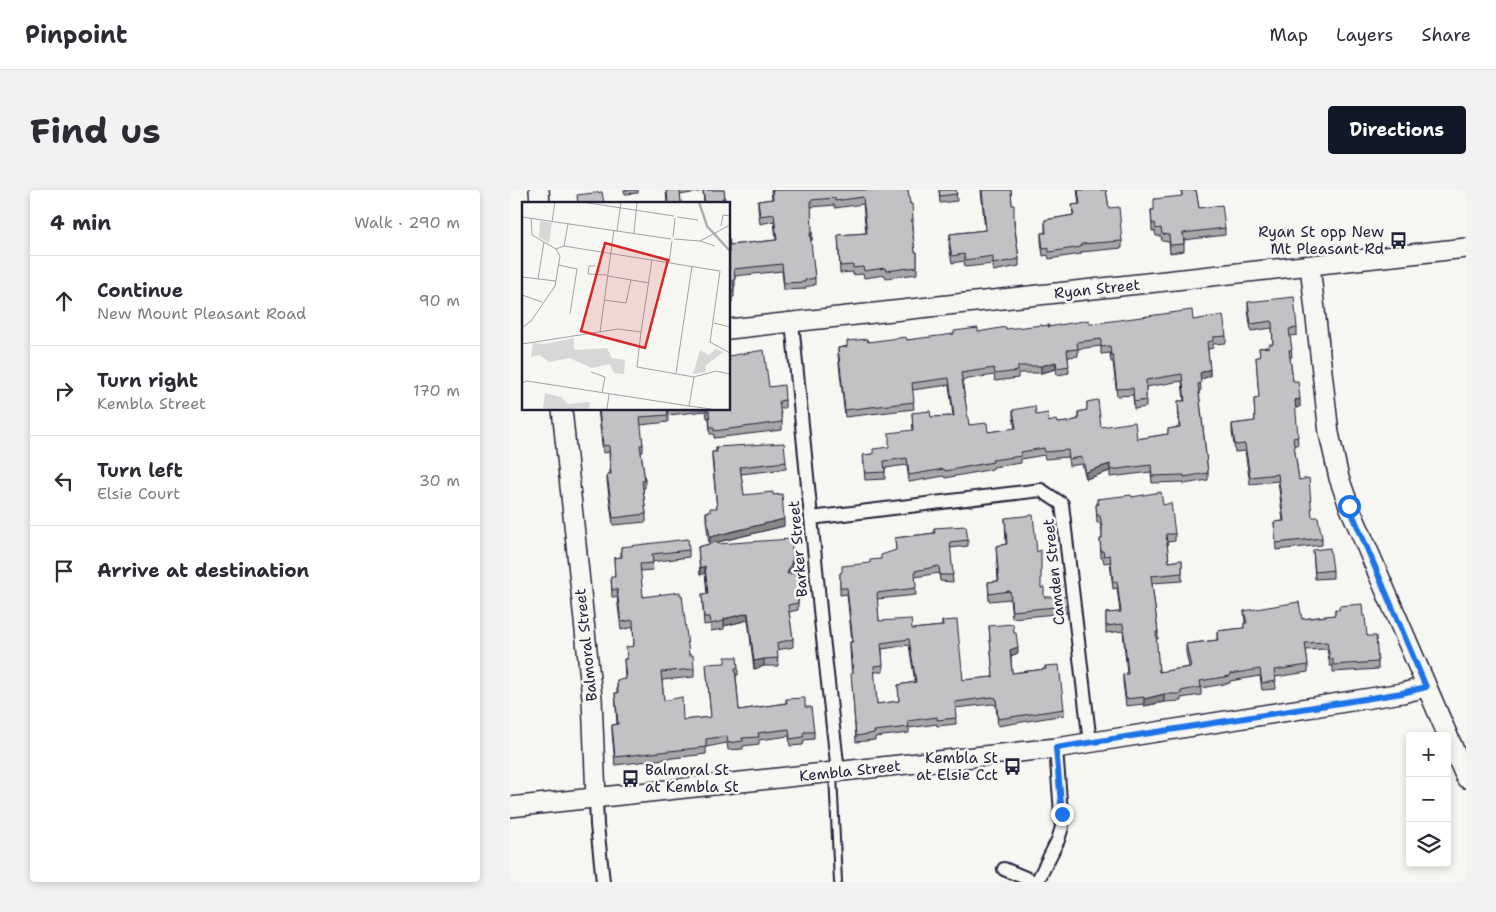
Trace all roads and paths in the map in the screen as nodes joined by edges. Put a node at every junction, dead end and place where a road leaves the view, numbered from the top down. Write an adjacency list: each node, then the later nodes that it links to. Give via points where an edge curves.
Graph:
1 (1466, 248): 2 (main road, Ryan Street)
2 (1310, 266): 3 (main road, Ryan Street); 7 (main road, via 1329,433 1339,478)
3 (792, 322): 4 (main road, Ryan Street); 6 (street, Barker Street)
4 (730, 329)
5 (562, 410): 12 (main road, Balmoral Street, via 592,698)
6 (811, 518): 8 (street, Camden Street, via 1041,490 1062,504); 10 (street, Barker Street)
7 (1426, 687): 8 (main road, Kembla Street); 11 (main road)
8 (1090, 743): 9 (main road, Kembla Street)
9 (1056, 748): 10 (main road, Kembla Street); 17 (street, via 1062,827)
10 (835, 773): 12 (main road, Kembla Street); 16 (lane)
11 (1466, 778)
12 (596, 798): 13 (main road, Kembla Street); 15 (street, Balmoral Street)
13 (510, 807)
14 (1004, 870): 17 (street)
15 (603, 882)
16 (838, 882)
17 (1036, 882)

